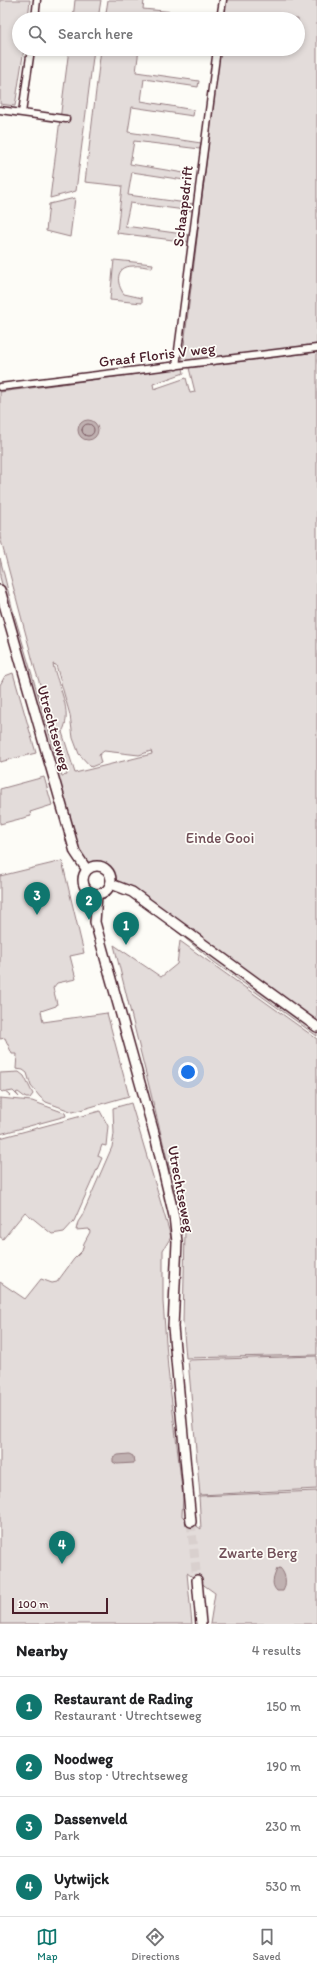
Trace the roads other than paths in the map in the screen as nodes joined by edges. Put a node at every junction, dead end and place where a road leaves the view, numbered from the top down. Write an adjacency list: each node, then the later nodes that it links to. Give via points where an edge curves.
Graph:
1 (37, 0): 3 (street)
2 (223, 0): 4 (street)
3 (36, 12)
4 (221, 12)
5 (29, 56): 8 (street)
6 (216, 56): 11 (street, Schaapsdrift)
7 (0, 110): 8 (street)
8 (22, 113): 9 (street)
9 (66, 119)
10 (317, 348): 11 (street, Graaf Floris V weg)
11 (176, 366): 12 (street, Graaf Floris V weg)
12 (0, 386)
13 (0, 590): 14 (main road, Utrechtseweg, via 75,852)
14 (87, 870): 15 (main road, via 95,866 104,868 110,875); 16 (main road, via 83,880 84,886)
15 (111, 884): 16 (main road, via 106,891); 17 (main road, via 132,892)
16 (97, 894): 18 (main road, Utrechtseweg, via 96,927 156,1140 174,1216 177,1242 173,1327)
17 (317, 1027)
18 (191, 1522)
19 (197, 1580): 20 (main road)
20 (202, 1624)

